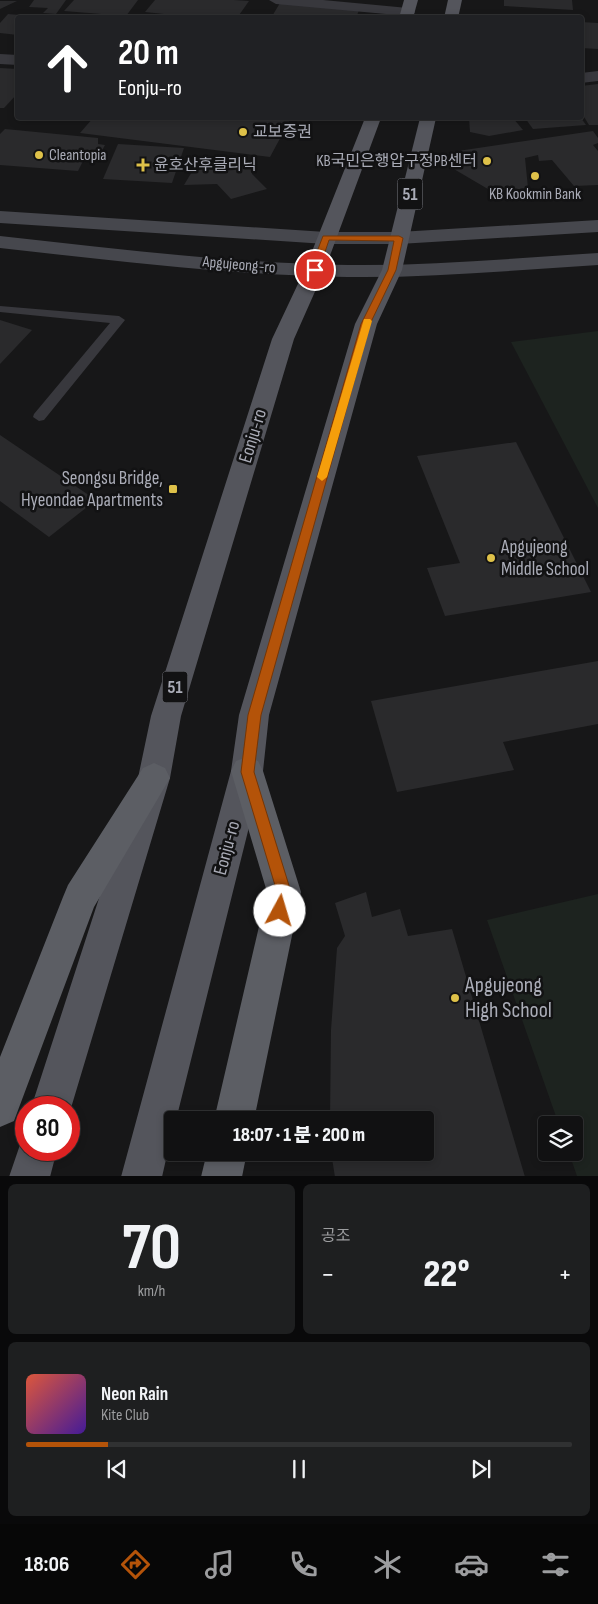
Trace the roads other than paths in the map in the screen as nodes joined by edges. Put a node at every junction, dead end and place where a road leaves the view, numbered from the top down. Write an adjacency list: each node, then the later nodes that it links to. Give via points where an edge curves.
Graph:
1 (276, 0): 3 (street)
2 (456, 0): 4 (main road)
3 (409, 10)
4 (453, 15)
5 (0, 59): 6 (street)
6 (15, 60)
7 (598, 76): 8 (street)
8 (584, 78)
9 (372, 120): 13 (main road, Eonju-ro / 51)
10 (428, 120): 14 (main road, Eonju-ro / 51)
11 (0, 217): 13 (main road, Apgujeong-ro)
12 (598, 226): 14 (main road, Apgujeong-ro)
13 (326, 238): 14 (main road, Apgujeong-ro); 17 (main road, Eonju-ro / 51)
14 (399, 238): 18 (main road, Eonju-ro / 51)
15 (0, 242): 17 (main road, Apgujeong-ro, via 233,266)
16 (598, 258): 18 (main road, Apgujeong-ro)
17 (315, 270): 18 (main road, Apgujeong-ro); 22 (main road, Eonju-ro / 51, via 280,349 166,716)
18 (392, 270): 21 (main road, Eonju-ro / 51, via 366,324 254,715)
19 (0, 309): 20 (lane, via 120,320)
20 (40, 417)
21 (247, 772): 25 (highway, via 284,892); 29 (main road, Eonju-ro / 51)
22 (154, 778): 23 (main road, Eonju-ro / 51); 24 (highway, via 80,897)
23 (55, 1096)
24 (0, 1106)
25 (236, 1111)
26 (34, 1161): 28 (main road)
27 (225, 1161): 30 (highway)
28 (29, 1176)
29 (141, 1176)
30 (221, 1176)

